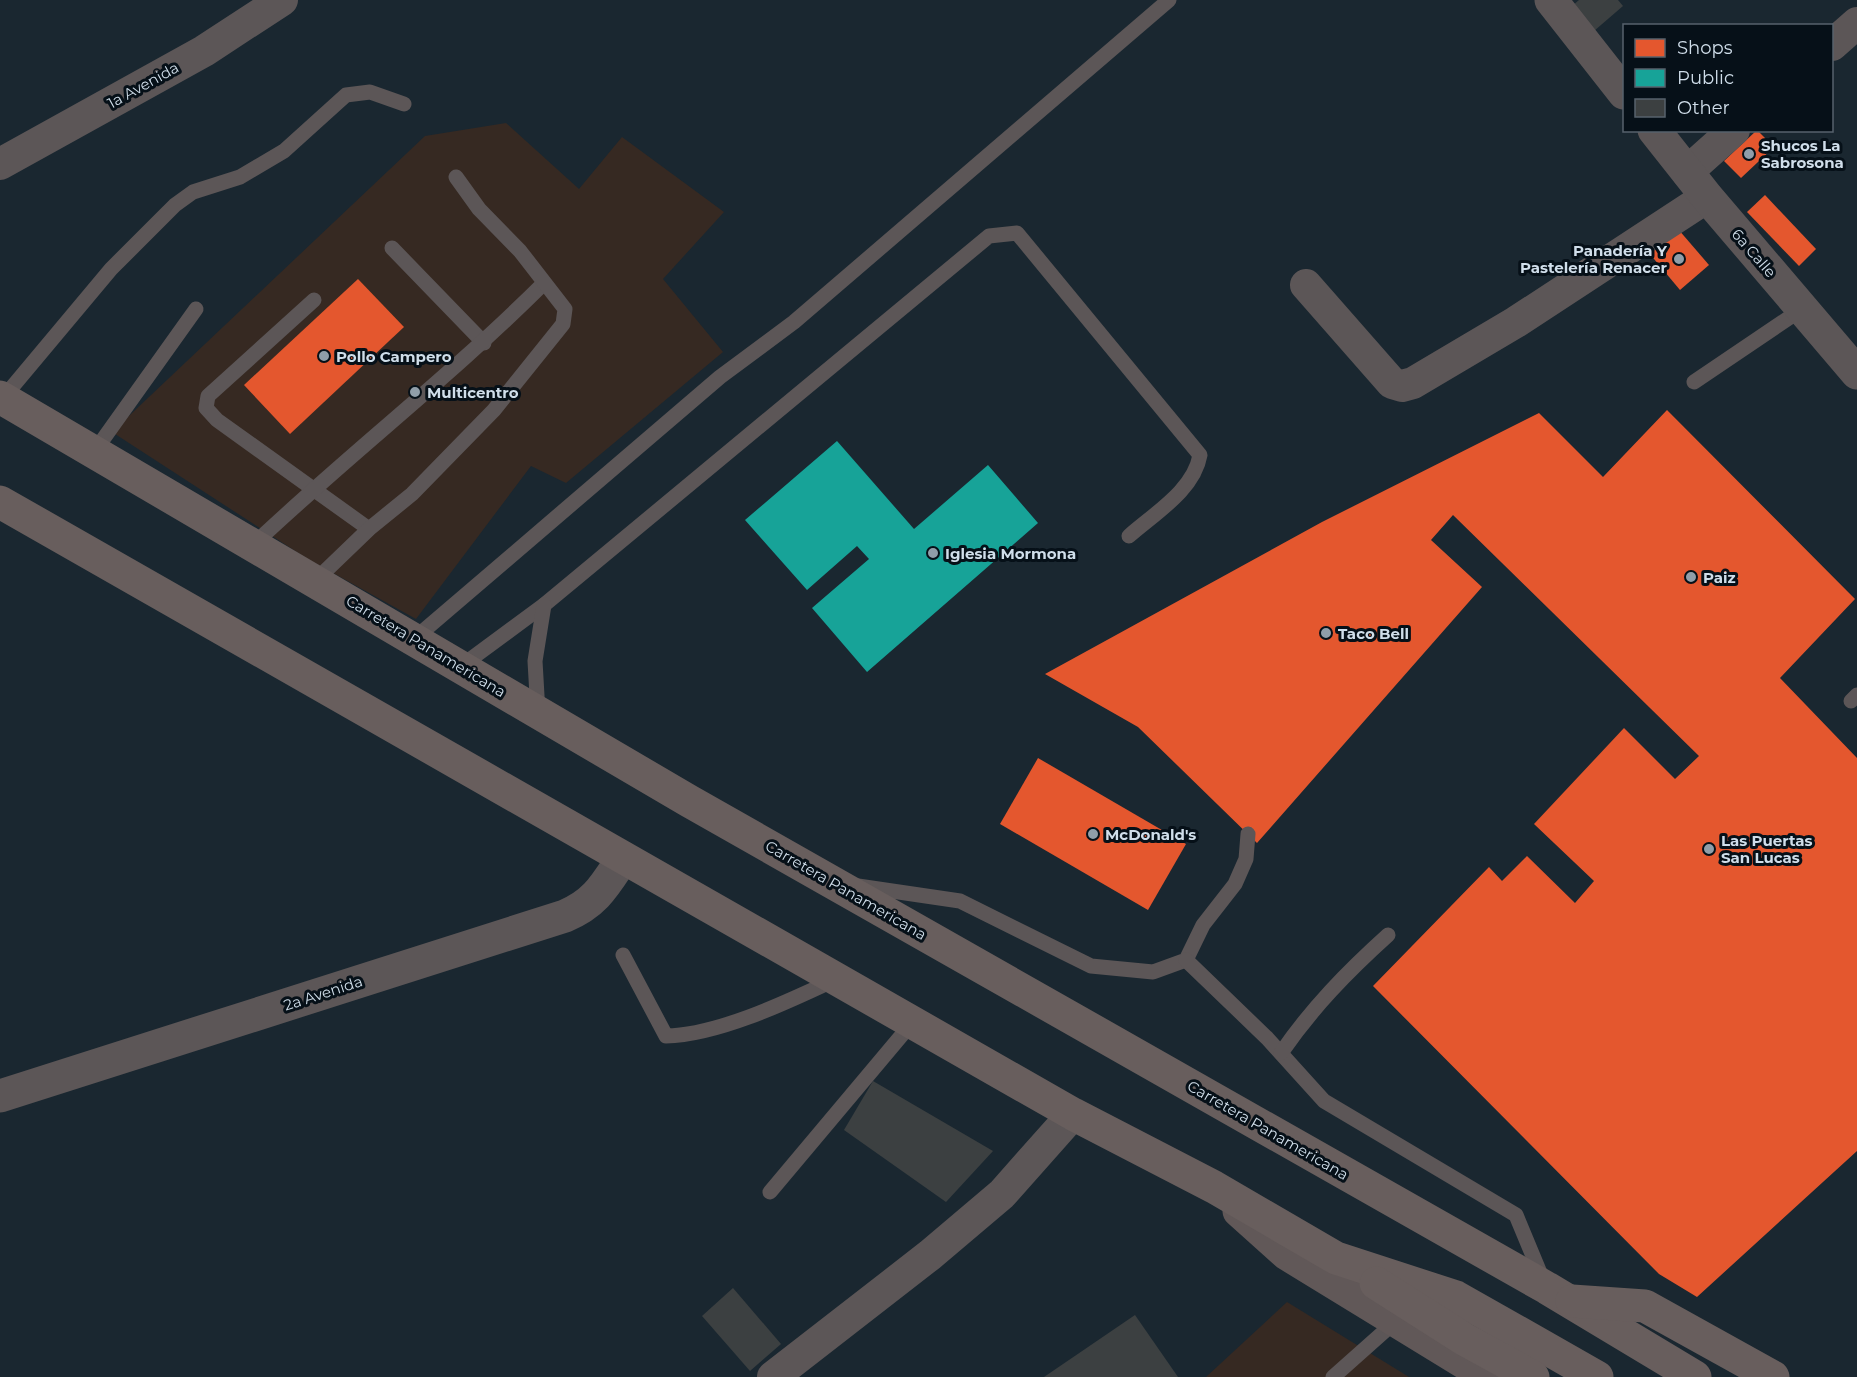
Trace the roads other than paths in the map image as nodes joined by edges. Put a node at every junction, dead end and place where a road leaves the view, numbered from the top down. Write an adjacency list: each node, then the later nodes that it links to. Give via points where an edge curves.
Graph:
1 (282, 0): 10 (street, 1a Avenida, via 204,51)
2 (1169, 0): 31 (lane, via 794,322 720,377)
3 (1557, 2): 6 (street)
4 (1857, 23): 5 (street)
5 (1833, 44)
6 (1623, 92)
7 (404, 104): 22 (lane, via 370,92 346,95 284,151 240,177 208,185 184,198 111,269)
8 (1656, 132): 12 (street, 6a Calle)
9 (1733, 132): 12 (street)
10 (0, 164)
11 (456, 177): 14 (lane)
12 (1697, 185): 15 (street, via 1516,322 1402,386 1392,383); 18 (street, 6a Calle)
13 (392, 248): 19 (lane)
14 (544, 283): 19 (lane); 26 (lane, via 565,309 563,324 494,410 412,494)
15 (1306, 285)
16 (314, 300): 24 (lane, via 208,396 206,408)
17 (196, 309): 23 (lane)
18 (1802, 309): 20 (street, 6a Calle); 21 (lane)
19 (484, 343): 24 (lane)
20 (1857, 373)
21 (1694, 382)
22 (1, 397): 23 (highway, Carretera Panamericana)
23 (94, 452): 28 (highway, Carretera Panamericana)
24 (312, 490): 26 (lane); 28 (lane)
25 (0, 502): 35 (highway)
26 (369, 529): 29 (lane)
27 (1129, 536): 30 (lane, via 1185,486 1197,471 1200,454 1017,233 989,236)
28 (253, 545): 29 (highway, Carretera Panamericana)
29 (316, 580): 31 (highway, Carretera Panamericana)
30 (544, 605): 32 (lane); 33 (lane, via 535,661)
31 (414, 639): 32 (highway, Carretera Panamericana)
32 (460, 667): 33 (highway, Carretera Panamericana)
33 (538, 713): 36 (highway, Carretera Panamericana)
34 (1248, 834): 39 (lane, via 1246,859 1235,884 1203,925)
35 (623, 858): 40 (highway); 43 (street, 2a Avenida, via 599,894 584,908 565,916)
36 (831, 882): 39 (lane, via 960,901 1091,966 1153,972); 48 (highway, Carretera Panamericana)
37 (1388, 934): 42 (lane, via 1342,976)
38 (623, 955): 40 (lane, via 666,1036 689,1035 785,1003)
39 (1186, 960): 42 (lane)
40 (835, 979): 41 (highway)
41 (912, 1023): 44 (highway); 46 (lane)
42 (1281, 1053): 48 (lane, via 1324,1101 1516,1215)
43 (0, 1096)
44 (1073, 1114): 45 (highway); 51 (street, via 1002,1194)
45 (1214, 1187): 47 (highway); 49 (main road, via 1287,1254)
46 (770, 1192)
47 (1336, 1258): 53 (highway, via 1464,1339); 54 (highway, via 1456,1297)
48 (1571, 1297): 55 (highway, Carretera Panamericana); 56 (highway); 57 (highway, via 1645,1305)
49 (1396, 1321): 50 (main road); 52 (lane)
50 (1480, 1375)
51 (773, 1377)
52 (1333, 1377)
53 (1533, 1377)
54 (1597, 1377)
55 (1695, 1377)
56 (1720, 1377)
57 (1773, 1377)

